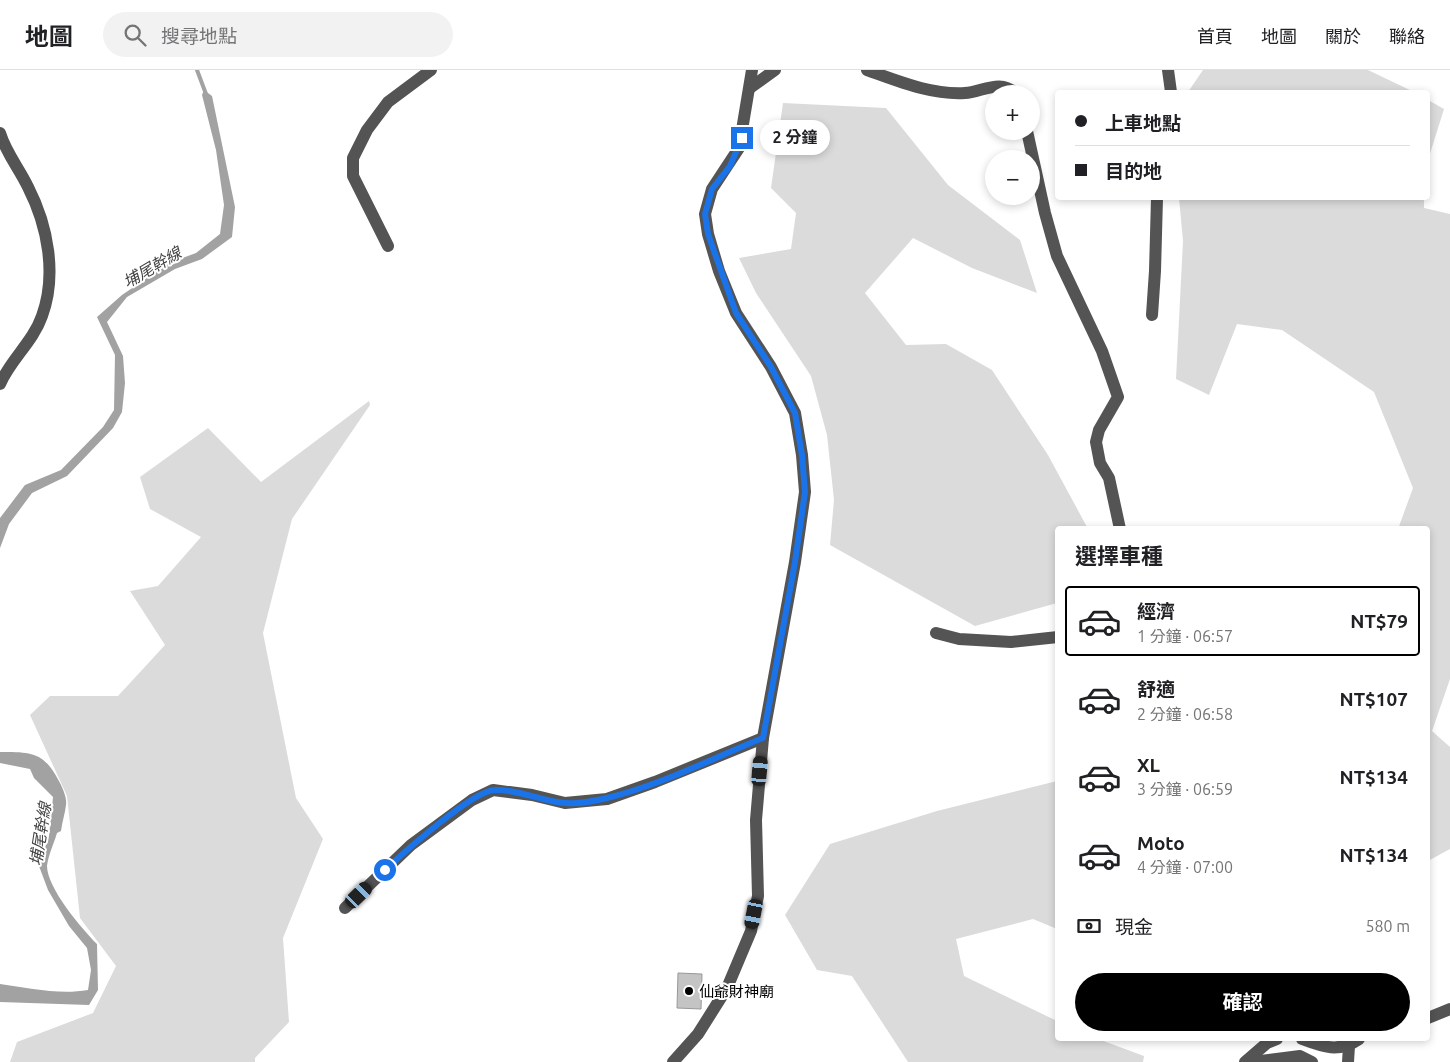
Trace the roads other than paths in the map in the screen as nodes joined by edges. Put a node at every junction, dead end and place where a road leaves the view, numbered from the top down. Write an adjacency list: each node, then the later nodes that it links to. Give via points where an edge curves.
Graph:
1 (431, 70): 12 (street, via 388,102 367,130 353,158 353,176)
2 (752, 70): 6 (street)
3 (775, 70): 6 (street)
4 (867, 70): 7 (street, via 924,89 966,93)
5 (1168, 70): 8 (street)
6 (750, 88): 18 (street, via 739,148 712,189 705,214 719,271 736,313 771,367 795,413 802,455 804,501)
7 (985, 89)
8 (1171, 90)
9 (0, 133): 14 (street, via 4,147 29,188 41,224 49,252 50,290 35,333 5,372)
10 (1029, 140): 15 (street, via 1057,256 1102,351 1118,397 1099,430 1096,442 1100,463 1109,478)
11 (1157, 200): 13 (street)
12 (388, 246)
13 (1152, 315)
14 (0, 384)
15 (1119, 526)
16 (936, 634): 17 (street, via 959,639 1011,642)
17 (1055, 637)
18 (763, 738): 19 (street, via 607,798 565,803 493,790 472,800 412,845); 25 (street, via 756,820 758,896 751,931 727,988 698,1034)
19 (346, 908)
20 (1450, 1009): 21 (street)
21 (1430, 1017)
22 (1272, 1041): 26 (street)
23 (1308, 1041): 24 (street, via 1324,1047)
24 (1354, 1043): 29 (street)
25 (673, 1062)
26 (1245, 1062)
27 (1253, 1062): 28 (street, via 1300,1056)
28 (1312, 1062)
29 (1348, 1062)

